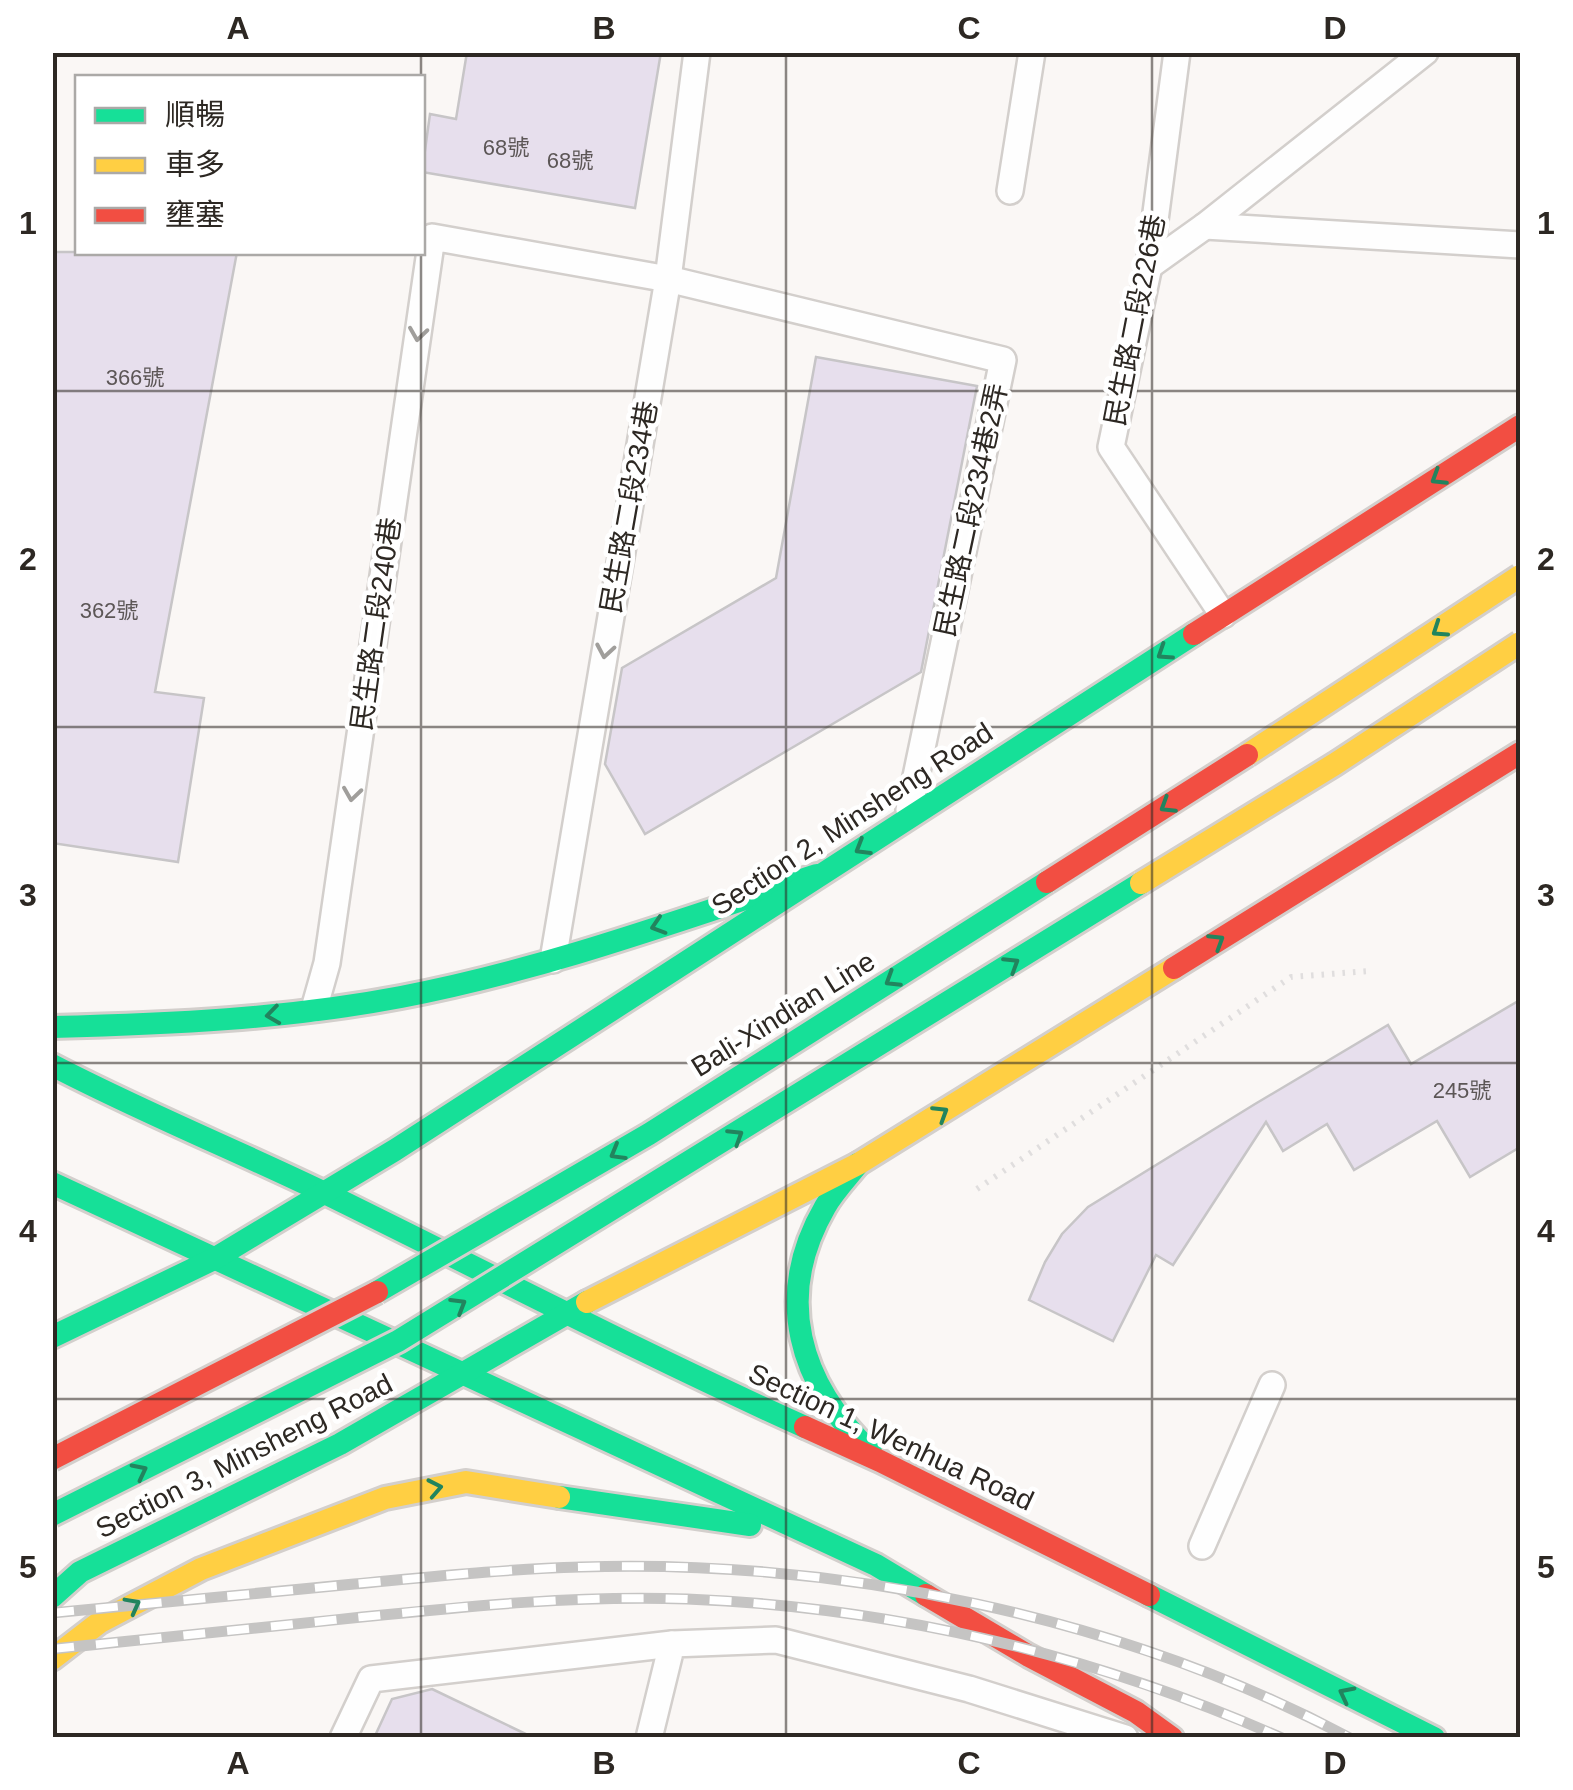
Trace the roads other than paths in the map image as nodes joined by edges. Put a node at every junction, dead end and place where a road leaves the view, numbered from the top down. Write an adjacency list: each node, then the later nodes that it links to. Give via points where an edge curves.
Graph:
1 (697, 52): 9 (lane, 民生路二段234巷)
2 (1032, 52): 5 (lane)
3 (1177, 52): 8 (lane, 民生路二段226巷)
4 (1425, 52): 6 (lane)
5 (1010, 191)
6 (1205, 226): 7 (lane); 8 (lane)
7 (1520, 245)
8 (1149, 266): 12 (lane, 民生路二段226巷, via 1111,447)
9 (668, 279): 15 (lane, 民生路二段234巷2弄, via 1003,360); 17 (lane, 民生路二段234巷, one-way to 17); 18 (lane, 民生路二段240巷, one-way to 18, via 432,237 328,963)
10 (1520, 426): 12 (main road, Section 2, Minsheng Road, one-way to 12)
11 (1520, 576): 29 (main road, Bali-Xindian Line, one-way to 29, bridge, via 649,1134 364,1300)
12 (1224, 615): 15 (main road, Section 2, Minsheng Road, one-way to 15)
13 (1520, 643): 31 (main road, one-way to 13, bridge, via 398,1342 1284,796)
14 (1520, 753): 21 (main road, one-way to 14)
15 (907, 820): 16 (main road, Section 2, Minsheng Road, one-way to 16)
16 (817, 875): 17 (main road, one-way to 17); 23 (main road, Section 2, Minsheng Road)
17 (553, 960): 18 (main road, via 400,997)
18 (314, 1009): 19 (main road, one-way to 19, via 245,1019)
19 (52, 1027)
20 (52, 1065): 23 (main road, Section 1, Wenhua Road)
21 (858, 1164): 25 (main road); 30 (main road, via 824,1209 804,1262 799,1319 804,1356 839,1423)
22 (52, 1183): 24 (main road)
23 (322, 1192): 24 (main road, Section 2, Minsheng Road); 25 (main road, Section 1, Wenhua Road)
24 (214, 1259): 26 (main road); 27 (main road)
25 (564, 1313): 27 (main road); 30 (main road, Section 1, Wenhua Road)
26 (52, 1337)
27 (466, 1374): 32 (main road); 34 (main road, Section 3, Minsheng Road, via 80,1572)
28 (1272, 1385): 33 (lane)
29 (52, 1459)
30 (880, 1461): 41 (main road, Section 1, Wenhua Road, one-way to 30)
31 (52, 1514)
32 (798, 1531): 36 (main road, one-way to 32, via 100,1622 201,1568 385,1498 466,1482); 40 (main road, via 876,1565)
33 (1202, 1546)
34 (52, 1597)
35 (672, 1644): 37 (lane, via 371,1680); 38 (lane); 39 (lane, via 776,1640 969,1689)
36 (52, 1659)
37 (344, 1738)
38 (648, 1738)
39 (1125, 1738)
40 (1172, 1738)
41 (1434, 1738)

